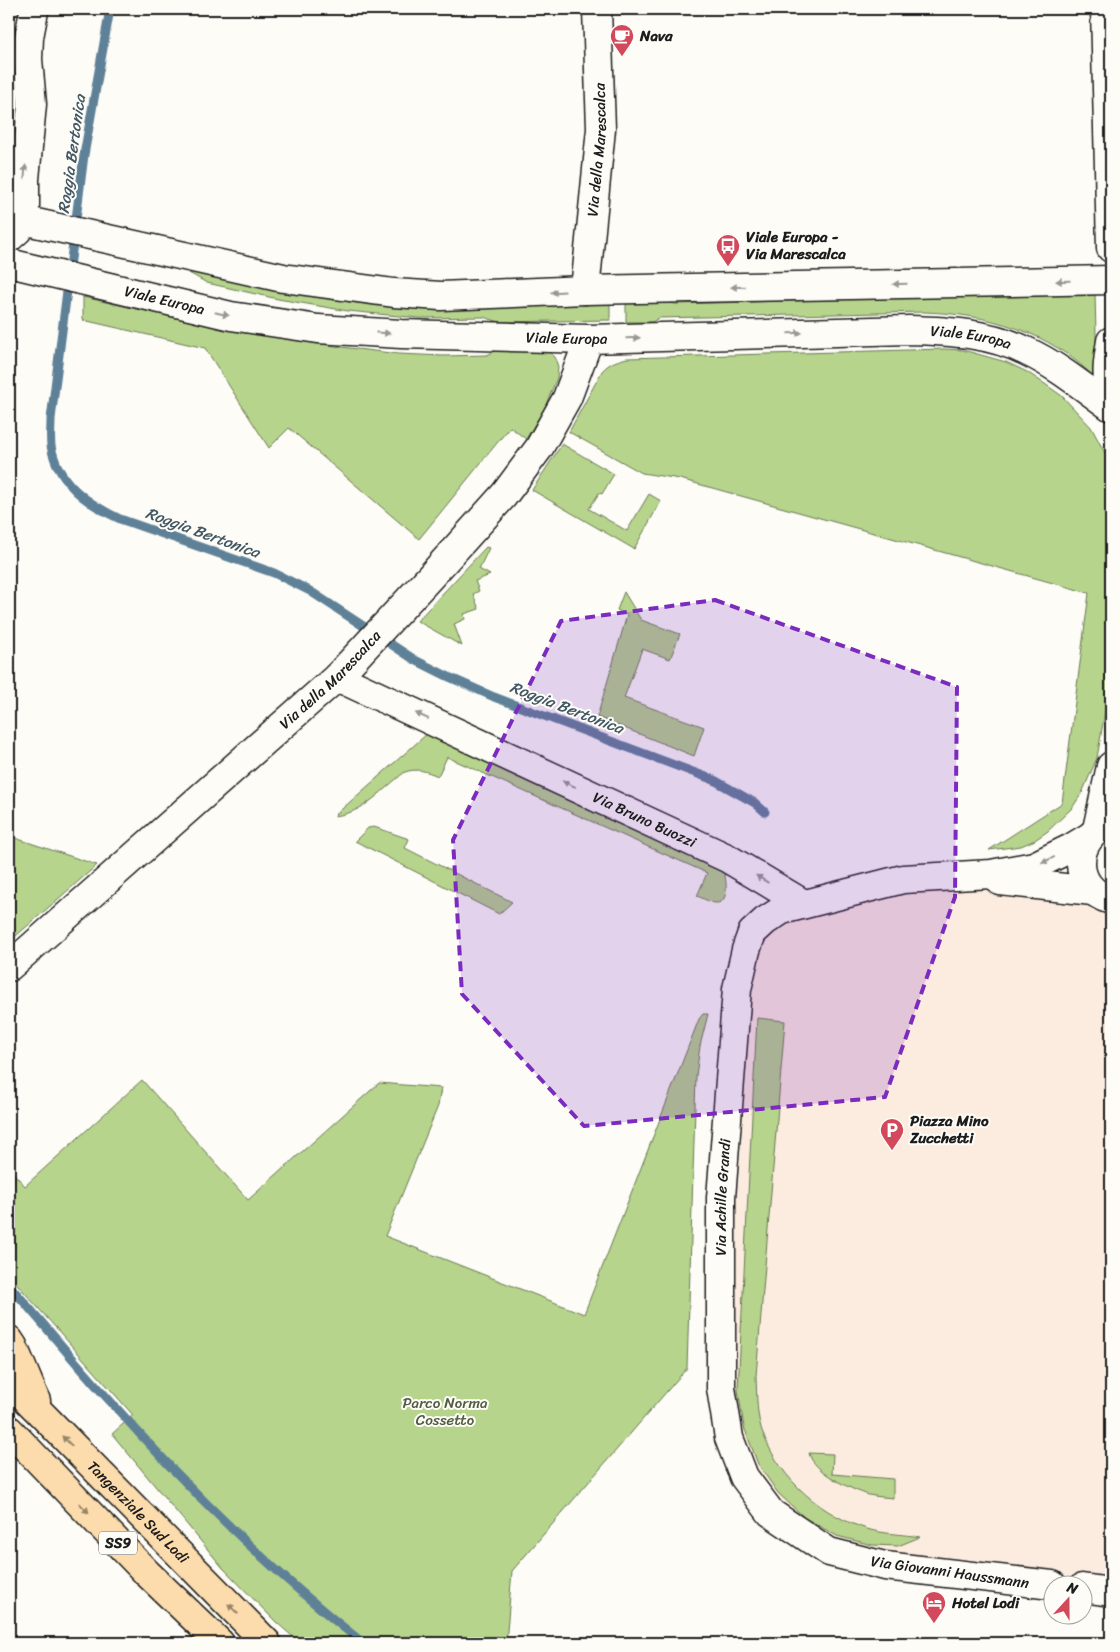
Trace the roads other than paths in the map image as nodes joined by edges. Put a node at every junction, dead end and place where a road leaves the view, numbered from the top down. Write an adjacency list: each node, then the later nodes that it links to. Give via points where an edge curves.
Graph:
1 (597, 9): 9 (street, Via della Marescalca, via 601,129)
2 (1106, 9): 6 (street)
3 (34, 10): 4 (street); 5 (street, one-way to 3, via 25,208 32,104 28,59)
4 (9, 29)
5 (13, 225): 9 (street, one-way to 5, via 459,296 394,294 283,278 58,229)
6 (1111, 248)
7 (9, 264): 10 (street, Viale Europa, one-way to 10, via 232,316 318,329)
8 (1111, 280): 9 (street, one-way to 9)
9 (585, 290)
10 (589, 339): 13 (street, Viale Europa, one-way to 13, via 909,330 958,332 1005,342 1027,351); 14 (street, Via della Marescalca, via 554,424 504,495)
11 (1111, 340): 12 (street, via 1107,361)
12 (1111, 395)
13 (1111, 406)
14 (337, 677): 19 (street, Via Bruno Buozzi, one-way to 14, via 727,858); 20 (street, Via della Marescalca)
15 (1111, 766): 16 (street)
16 (1100, 829): 17 (street, one-way to 17, via 1034,866); 18 (street, via 1083,849 1081,864 1085,879)
17 (959, 876): 18 (street); 19 (street, via 903,879)
18 (1102, 895)
19 (804, 904): 27 (street, Via Achille Grandi, via 782,910 765,921 752,933 746,950 737,989 720,1198 721,1388 729,1438 744,1477)
20 (9, 967)
21 (9, 1340): 23 (highway)
22 (9, 1381): 23 (highway, Tangenziale Sud Lodi / SS9)
23 (42, 1416): 32 (highway, Tangenziale Sud Lodi / SS9, one-way to 23)
24 (9, 1430): 26 (highway, SS9)
25 (9, 1440): 26 (highway)
26 (50, 1473): 31 (highway, SS9, one-way to 31)
27 (771, 1513): 28 (street, Via Giovanni Haussmann, via 829,1552 886,1566)
28 (1042, 1584)
29 (1092, 1589): 30 (street)
30 (1111, 1592)
31 (220, 1643)
32 (267, 1643)

